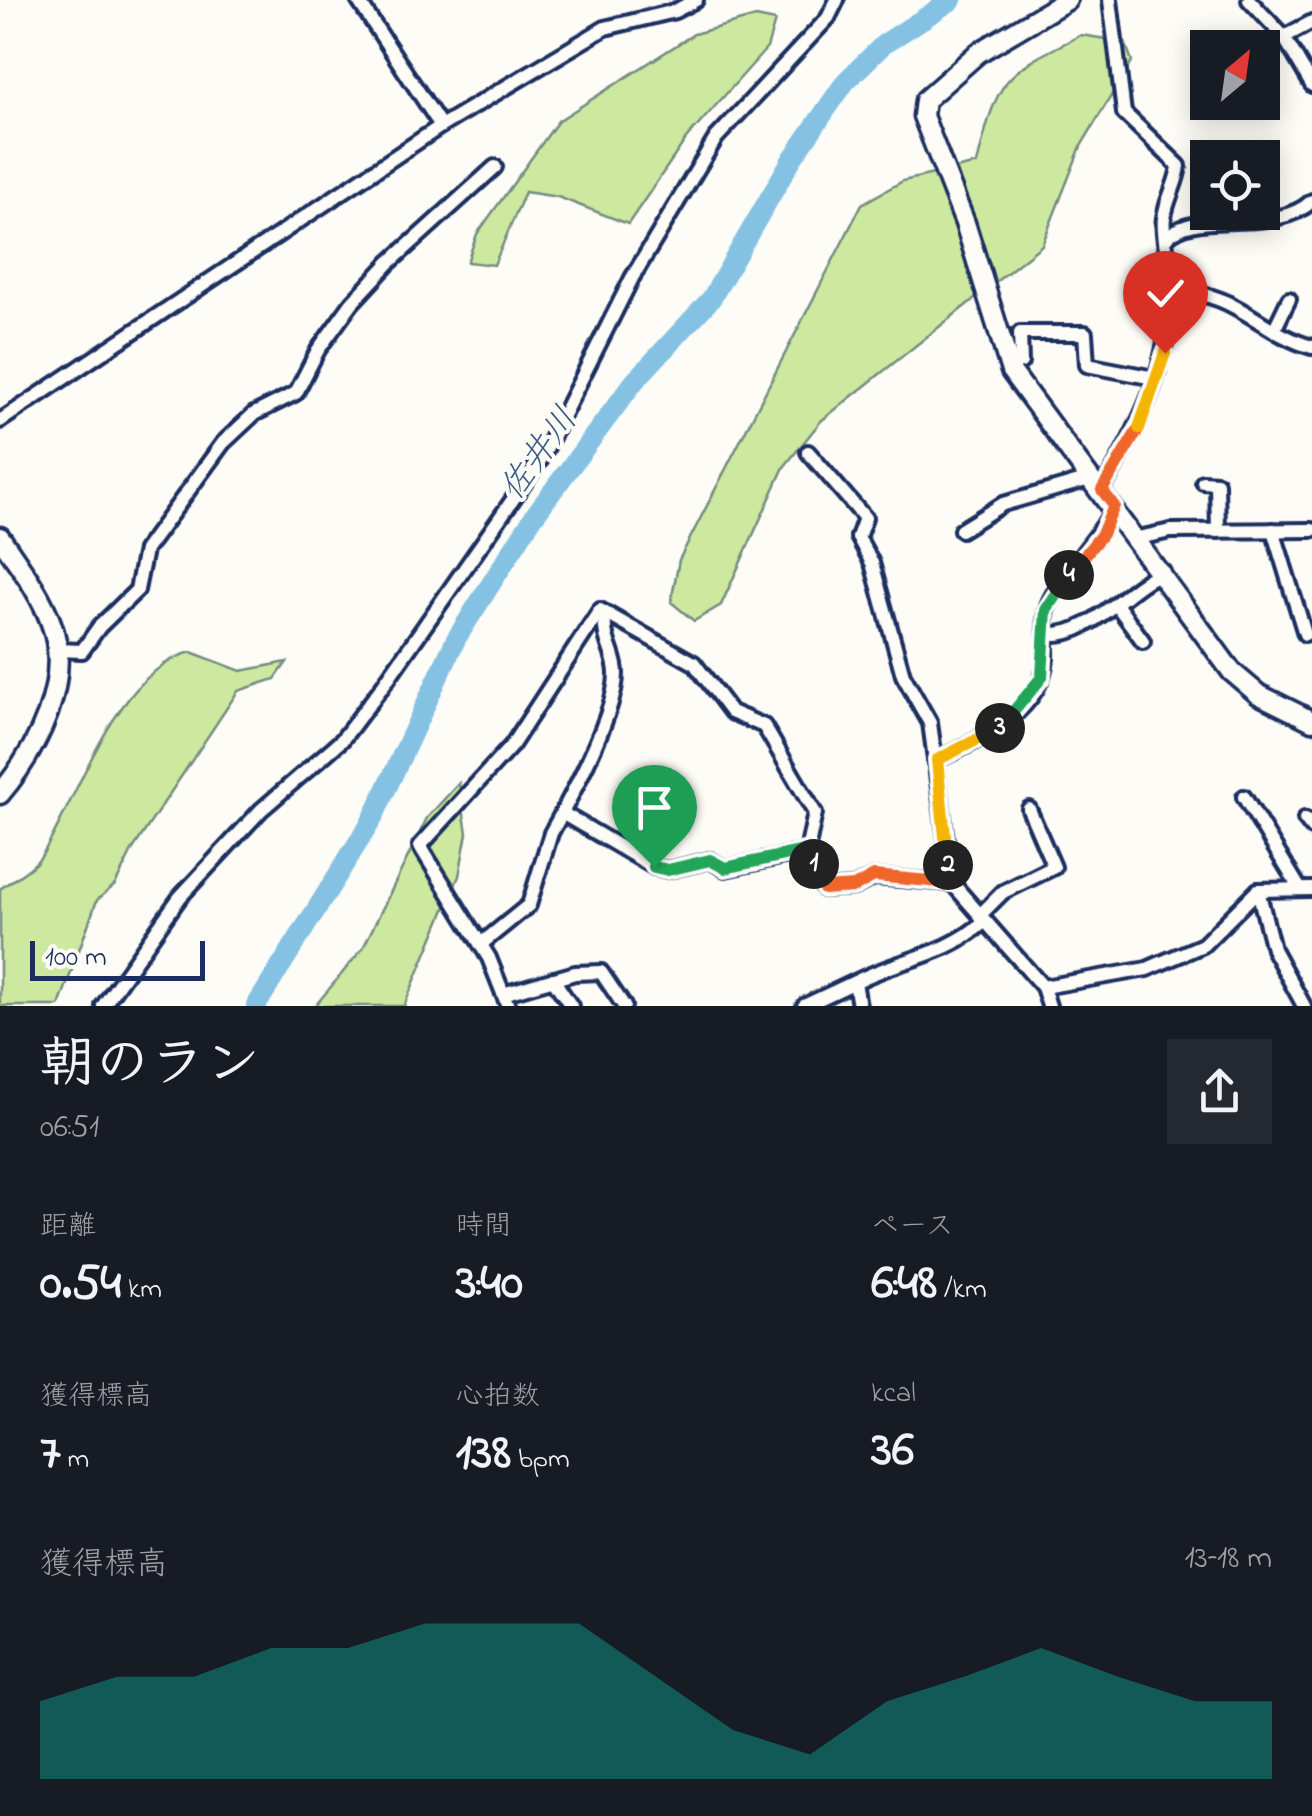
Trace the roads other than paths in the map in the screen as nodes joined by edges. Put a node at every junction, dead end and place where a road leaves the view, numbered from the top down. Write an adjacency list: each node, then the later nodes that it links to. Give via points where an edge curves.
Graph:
1 (358, 0): 10 (street)
2 (696, 0): 10 (street, via 605,28)
3 (837, 0): 54 (street, via 828,18 716,138 632,278 540,459 382,687 342,740 261,810 180,897)
4 (1067, 0): 18 (street, via 978,52 923,105)
5 (1110, 0): 13 (street, via 1124,113 1179,166 1164,214)
6 (1244, 1): 8 (street)
7 (1312, 22): 8 (street)
8 (1284, 37): 9 (street)
9 (1312, 84)
10 (441, 126): 20 (street)
11 (495, 167): 37 (street, via 352,303 296,393 254,414 223,443 145,550 141,583 126,604 82,651)
12 (1312, 201): 13 (street, via 1294,214 1185,227)
13 (1166, 238): 14 (street)
14 (1171, 293): 16 (street, via 1227,300); 19 (street, via 1165,353)
15 (1289, 299): 16 (street)
16 (1274, 330): 17 (street)
17 (1312, 347)
18 (1008, 363): 19 (street, via 1021,362 1020,333 1085,333 1086,365); 23 (street)
19 (1154, 378): 23 (street, via 1138,432)
20 (0, 421)
21 (808, 452): 39 (street, via 865,518 858,536 872,563 902,675 930,723)
22 (1203, 482): 28 (street, via 1218,483)
23 (1097, 484): 24 (street); 25 (street, via 1003,504)
24 (1114, 506): 30 (street); 34 (street, via 1102,534 1056,591 1046,610)
25 (961, 530)
26 (1273, 530): 27 (street); 28 (street); 35 (street)
27 (1312, 530)
28 (1218, 531): 30 (street)
29 (0, 537): 37 (street, via 44,605)
30 (1138, 538): 31 (street)
31 (1163, 572): 32 (street); 38 (street, via 1241,680)
32 (1116, 604): 34 (street, via 1062,636); 36 (street)
33 (605, 613): 43 (street, via 605,644 616,672 594,752); 44 (street, via 694,662 731,712 764,726 814,813); 49 (street, via 600,610 512,745 420,846)
34 (1046, 634): 39 (street, via 1042,677 1016,713 998,730)
35 (1305, 634)
36 (1143, 641)
37 (57, 650): 40 (street, via 41,730)
38 (1312, 721)
39 (937, 760): 45 (street)
40 (0, 794)
41 (1244, 797): 46 (street)
42 (1030, 809): 48 (street, via 1054,867 1003,892)
43 (562, 813): 44 (street, via 668,870 710,860 725,868); 49 (street, via 529,905)
44 (808, 850): 45 (street, via 824,889 854,887 874,876)
45 (952, 883): 48 (street)
46 (1306, 889): 47 (street)
47 (1258, 890): 52 (street, via 1203,946 1148,969); 60 (street, via 1273,949)
48 (982, 918): 51 (street, via 962,942); 52 (street)
49 (481, 944): 53 (street)
50 (553, 980): 53 (street); 55 (street); 56 (street, via 601,972)
51 (855, 982): 57 (street); 58 (street)
52 (1043, 988): 59 (street)
53 (506, 1000)
54 (104, 1006)
55 (571, 1006)
56 (624, 1006)
57 (804, 1006)
58 (858, 1006)
59 (1049, 1006)
60 (1304, 1006)

